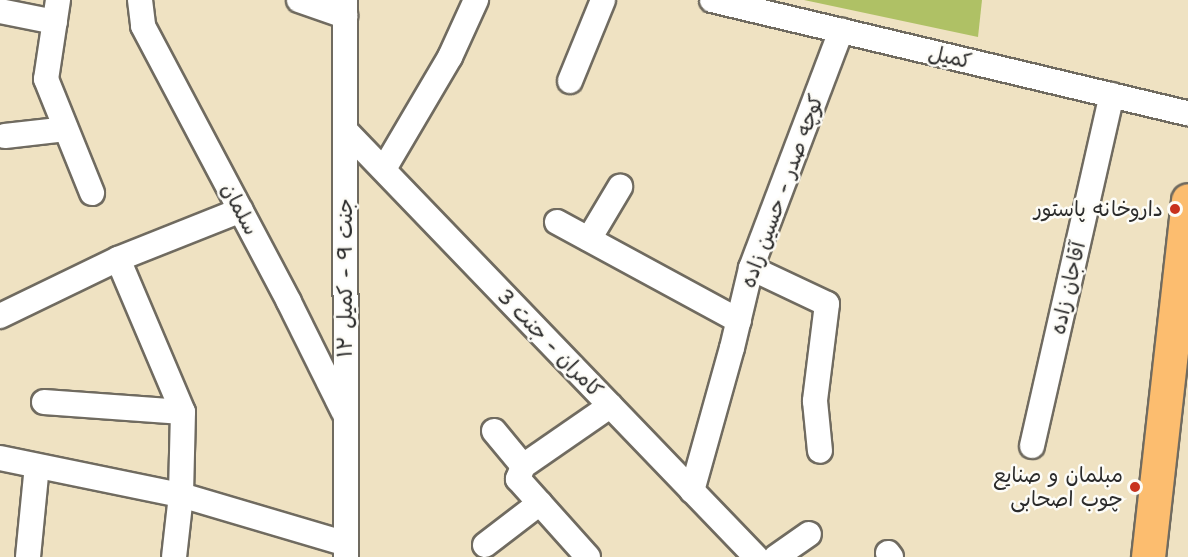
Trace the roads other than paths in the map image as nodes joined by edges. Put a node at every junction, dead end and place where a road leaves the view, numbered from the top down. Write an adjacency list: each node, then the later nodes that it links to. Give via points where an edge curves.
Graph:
1 (140, 0): 20 (street, سلمان, via 143,26)
2 (299, 0): 6 (street)
3 (476, 0): 16 (street, via 450,57)
4 (603, 0): 10 (street)
5 (712, 0): 9 (street, کمیل)
6 (345, 8): 14 (street, جنت 9 - کمیل ۱۲)
7 (0, 11): 8 (street)
8 (56, 11): 13 (street, via 46,80)
9 (841, 31): 11 (street, کمیل); 24 (street, کوچه صدر - حسین زاده)
10 (570, 81)
11 (1112, 95): 12 (street, کمیل); 33 (street, آقاجان زاده)
12 (1188, 113)
13 (66, 129): 15 (street); 18 (street)
14 (345, 130): 16 (street, کامران - جنت 3); 31 (street, جنت 9 - کمیل ۱۲)
15 (5, 136)
16 (384, 169): 29 (street, کامران - جنت 3)
17 (620, 187): 22 (street)
18 (92, 193)
19 (1188, 200): 25 (highway)
20 (241, 210): 23 (street); 31 (street, سلمان)
21 (557, 222): 22 (street)
22 (589, 239): 27 (street)
23 (118, 259): 26 (street); 30 (street)
24 (751, 268): 27 (street, کوچه صدر - حسین زاده); 34 (street, via 828,304 815,401)
25 (1182, 296): 49 (highway)
26 (0, 316)
27 (739, 321): 38 (street, کوچه صدر - حسین زاده)
28 (44, 402): 30 (street)
29 (610, 406): 37 (street); 38 (street, کامران - جنت 3)
30 (183, 412): 39 (street)
31 (346, 416): 43 (street, جنت 9 - کمیل ۱۲)
32 (494, 430): 37 (street)
33 (1032, 446)
34 (820, 451)
35 (0, 458): 36 (street)
36 (37, 466): 39 (street); 44 (street)
37 (523, 466): 40 (street, via 518,479)
38 (692, 491): 47 (street, کامران - جنت 3)
39 (181, 495): 43 (street); 45 (street)
40 (540, 503): 42 (street); 46 (street)
41 (809, 534): 48 (street)
42 (485, 545)
43 (346, 551)
44 (28, 557)
45 (174, 557)
46 (588, 557)
47 (756, 557)
48 (776, 557)
49 (1148, 557)

